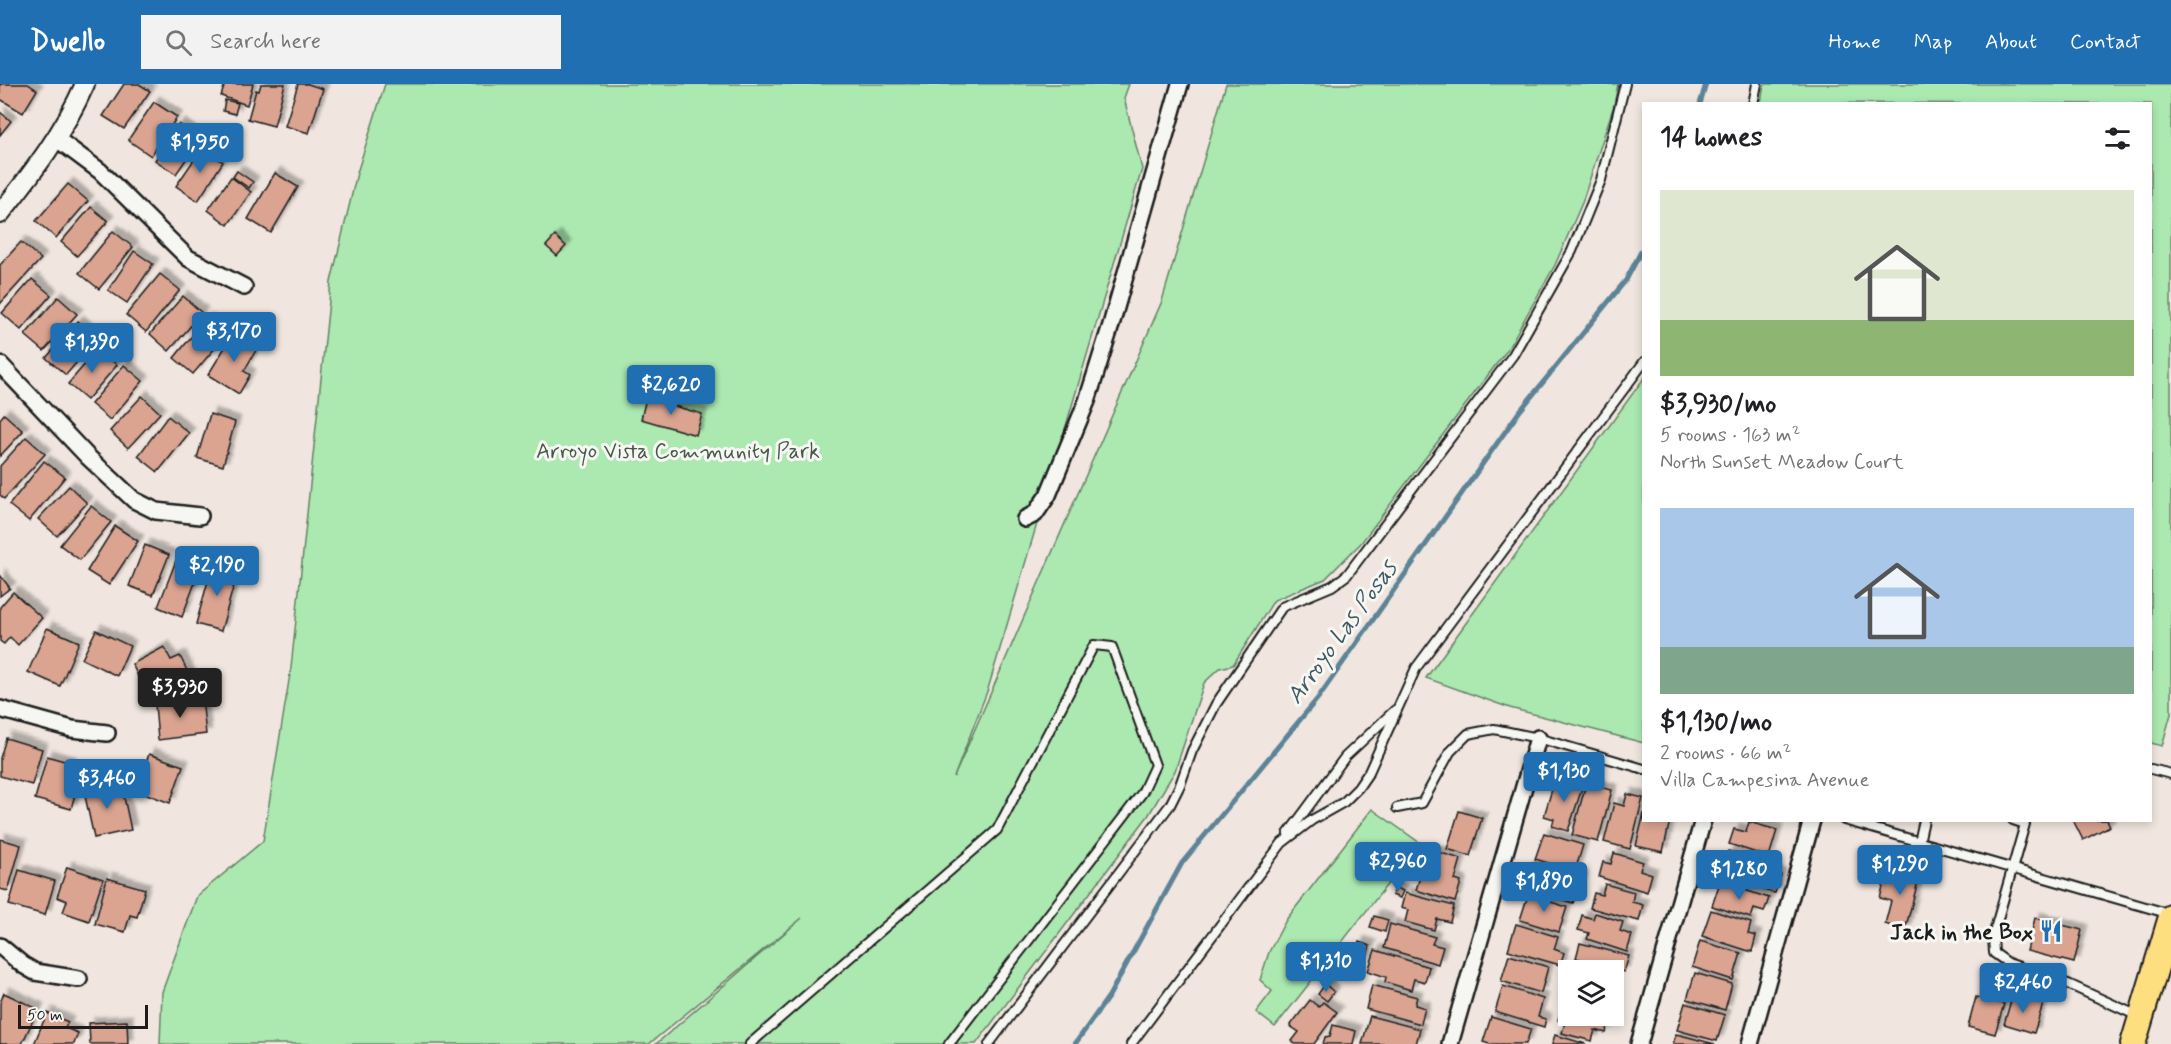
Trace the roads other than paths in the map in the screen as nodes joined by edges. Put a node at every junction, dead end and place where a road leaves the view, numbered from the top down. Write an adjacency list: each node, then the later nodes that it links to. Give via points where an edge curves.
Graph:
1 (85, 84): 6 (street)
2 (1180, 84): 12 (street, via 1087,400 1048,495 1035,514)
3 (1625, 84): 35 (lane, via 1601,180 1576,241 1513,355 1347,574 1332,586 1282,607 1215,704 1170,805)
4 (1756, 84): 5 (lane)
5 (1753, 102)
6 (57, 139): 7 (street); 8 (street, via 100,171 188,258)
7 (0, 214)
8 (244, 287)
9 (0, 363): 11 (street, via 88,458 134,500 156,512)
10 (1642, 365): 13 (lane, via 1416,668)
11 (200, 516)
12 (1026, 519)
13 (1398, 707): 27 (lane, via 1345,757); 27 (lane, via 1358,788 1344,802)
14 (0, 709): 15 (street, via 72,729)
15 (107, 733)
16 (1538, 738): 17 (lane); 20 (lane, via 1494,729 1468,734 1450,752 1422,803); 37 (street)
17 (1642, 767)
18 (2152, 769): 19 (lane)
19 (2171, 774)
20 (1397, 808)
21 (1701, 822): 38 (street)
22 (1811, 822): 39 (street)
23 (1851, 822): 26 (lane)
24 (1924, 822): 26 (lane)
25 (2028, 822): 28 (lane)
26 (1919, 842): 28 (lane)
27 (1282, 843): 36 (lane)
28 (2013, 869): 29 (lane); 32 (lane, via 1993,936 1994,953 2008,963 2068,984)
29 (2171, 916): 32 (main road)
30 (0, 946): 31 (street, via 35,972)
31 (79, 979)
32 (2141, 1017): 40 (main road)
33 (750, 1044): 34 (lane, via 997,830 1094,645 1112,647 1155,765 1143,793)
34 (949, 1044)
35 (989, 1044)
36 (1131, 1044)
37 (1450, 1044)
38 (1639, 1044)
39 (1750, 1044)
40 (2133, 1044)

